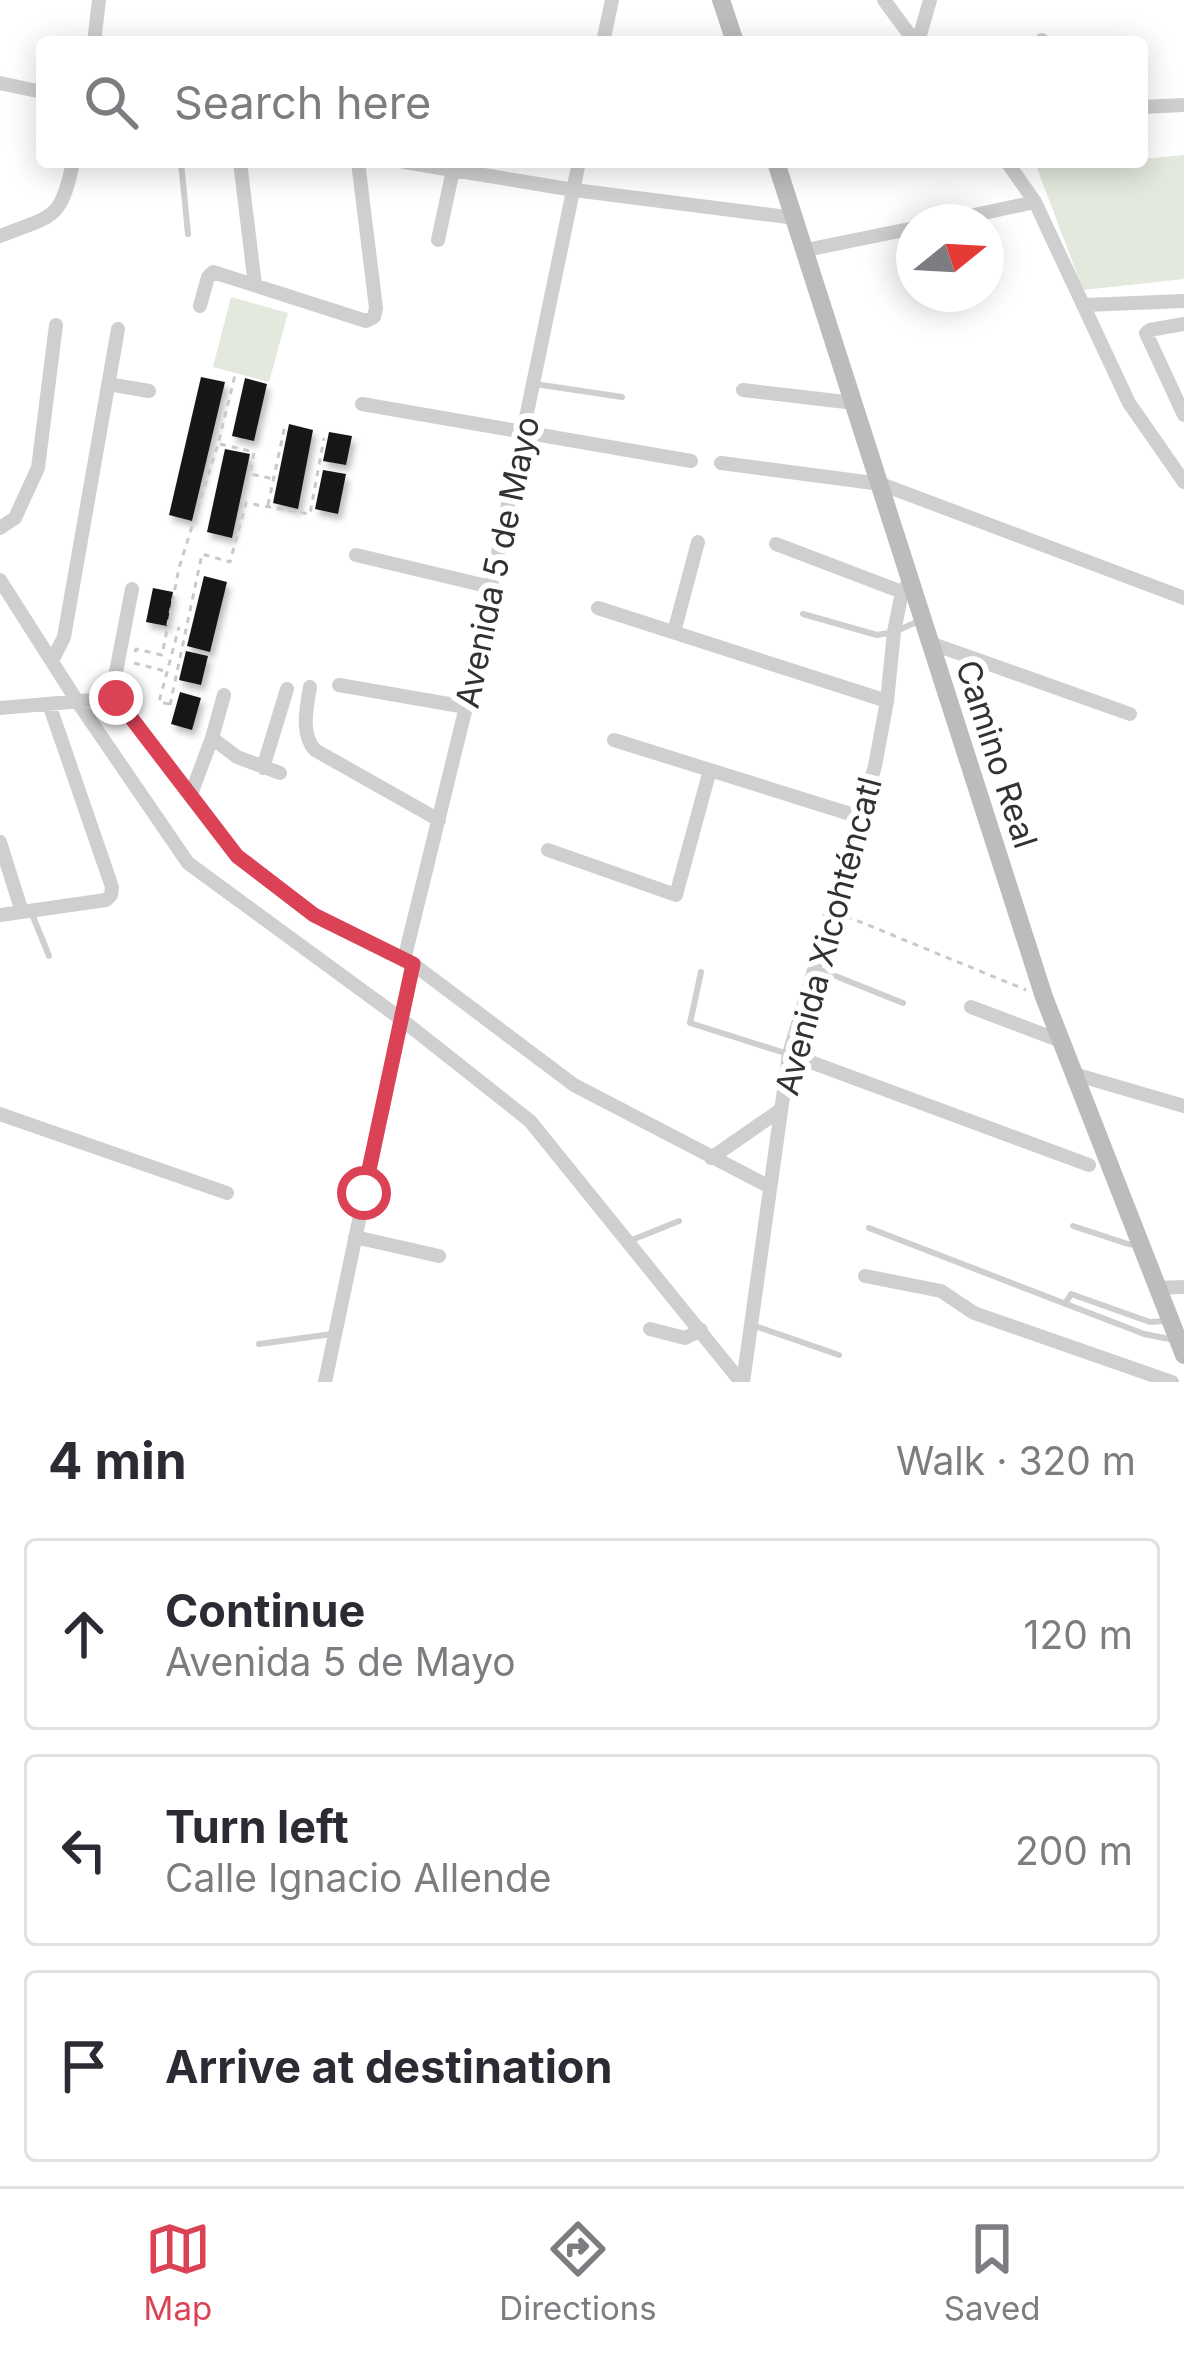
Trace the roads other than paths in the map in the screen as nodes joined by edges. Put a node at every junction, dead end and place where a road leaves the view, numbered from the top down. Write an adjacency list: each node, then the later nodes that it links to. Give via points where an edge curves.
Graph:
1 (612, 0): 7 (street)
2 (722, 0): 8 (main road)
3 (884, 0): 9 (street)
4 (930, 0): 10 (street)
5 (96, 1): 6 (street)
6 (94, 36)
7 (605, 36)
8 (734, 36)
9 (912, 36)
10 (919, 36)
11 (0, 83): 12 (street)
12 (36, 91)
13 (1184, 105): 14 (street)
14 (1148, 107)
15 (72, 168): 30 (street, via 59,209)
16 (182, 168): 29 (lane)
17 (241, 168): 33 (street)
18 (359, 168): 33 (street, via 374,317)
19 (441, 168): 23 (street)
20 (578, 168): 24 (street, Avenida 5 de Mayo)
21 (778, 168): 27 (main road, Camino Real)
22 (1011, 168): 25 (street)
23 (453, 170): 24 (street); 31 (street)
24 (574, 190): 27 (street); 44 (street, Avenida 5 de Mayo)
25 (1035, 202): 26 (street); 36 (street)
26 (1004, 209)
27 (795, 218): 32 (main road, Camino Real)
28 (896, 232): 32 (street)
29 (188, 234)
30 (0, 236)
31 (438, 240)
32 (806, 250): 49 (main road, Camino Real)
33 (254, 286): 37 (street, via 213,272)
34 (1184, 301): 35 (street)
35 (1161, 302): 36 (street); 39 (street)
36 (1085, 305): 54 (street, via 1129,403)
37 (200, 306)
38 (56, 325): 56 (street, via 38,468 14,518)
39 (1176, 326): 42 (street, via 1146,333)
40 (118, 329): 43 (street)
41 (1184, 366): 42 (street)
42 (1164, 374): 50 (street)
43 (108, 384): 46 (street); 71 (street, via 64,637)
44 (535, 384): 47 (lane); 51 (street, Avenida 5 de Mayo)
45 (742, 390): 49 (street)
46 (149, 392)
47 (622, 397)
48 (362, 404): 51 (street)
49 (854, 404): 55 (main road, Camino Real)
50 (1184, 415)
51 (525, 431): 52 (street); 61 (street, Avenida 5 de Mayo)
52 (692, 461)
53 (722, 463): 55 (street)
54 (1184, 482)
55 (881, 484): 62 (main road, Camino Real); 64 (street)
56 (0, 528)
57 (698, 542): 68 (street)
58 (776, 544): 62 (street)
59 (356, 555): 61 (street)
60 (0, 580): 71 (street)
61 (491, 587): 80 (street, Avenida 5 de Mayo)
62 (906, 587): 67 (main road, Camino Real); 69 (street, Avenida Xicohténcatl)
63 (132, 589): 76 (street)
64 (1184, 598)
65 (598, 608): 68 (street)
66 (803, 614): 69 (lane, via 878,635)
67 (922, 620): 69 (lane); 70 (main road, Camino Real)
68 (674, 632): 78 (street)
69 (894, 632): 78 (street, Avenida Xicohténcatl)
70 (930, 643): 82 (street); 102 (main road, Camino Real)
71 (52, 661): 77 (street)
72 (339, 685): 80 (street)
73 (310, 687): 90 (street, via 306,735 315,750)
74 (287, 689): 85 (street)
75 (224, 695): 83 (street)
76 (111, 698): 77 (street); 88 (street)
77 (77, 701): 79 (street); 101 (street, via 188,863)
78 (886, 701): 89 (street, Avenida Xicohténcatl)
79 (49, 704): 81 (street); 93 (street, via 112,887 106,900)
80 (466, 707): 90 (street, Avenida 5 de Mayo)
81 (0, 708)
82 (1130, 714)
83 (212, 738): 85 (street); 88 (street)
84 (614, 740): 86 (street)
85 (263, 768): 87 (street)
86 (710, 770): 89 (street); 92 (street, via 676,896)
87 (280, 773)
88 (191, 794): 96 (street, via 237,856 314,915)
89 (860, 817): 97 (street, Avenida Xicohténcatl)
90 (439, 820): 96 (street, Avenida 5 de Mayo)
91 (0, 842): 93 (street)
92 (548, 850)
93 (27, 911): 94 (street); 95 (lane)
94 (0, 915)
95 (50, 956)
96 (408, 962): 101 (street, Avenida 5 de Mayo); 108 (street, via 574,1085)
97 (814, 968): 99 (lane); 103 (street, Avenida Xicohténcatl)
98 (701, 972): 103 (lane, via 690,1023)
99 (903, 1003)
100 (971, 1006): 102 (street)
101 (400, 1019): 115 (street, Avenida 5 de Mayo); 116 (street, via 530,1121)
102 (1061, 1041): 104 (main road, Camino Real)
103 (789, 1054): 106 (street, Avenida Xicohténcatl); 109 (street)
104 (1074, 1074): 105 (street); 117 (main road, Camino Real)
105 (1184, 1106)
106 (779, 1111): 108 (street); 110 (street, Avenida Xicohténcatl)
107 (0, 1114): 111 (street)
108 (711, 1158): 110 (street)
109 (1089, 1165)
110 (768, 1186): 124 (street, Avenida Xicohténcatl)
111 (226, 1193)
112 (680, 1221): 116 (lane)
113 (1073, 1226): 117 (lane)
114 (869, 1228): 122 (lane)
115 (355, 1237): 118 (street); 127 (street, Avenida 5 de Mayo)
116 (628, 1241): 126 (street)
117 (1141, 1245): 121 (main road, Camino Real)
118 (439, 1256)
119 (865, 1276): 133 (street, via 941,1291 974,1313)
120 (1184, 1287): 121 (street)
121 (1157, 1288): 123 (main road, Camino Real)
122 (1066, 1304): 123 (lane, via 1071,1294 1150,1322); 129 (lane)
123 (1170, 1321): 129 (main road, Camino Real)
124 (750, 1325): 130 (lane); 132 (street, Avenida Xicohténcatl)
125 (650, 1329): 126 (street, via 686,1338)
126 (701, 1330): 132 (street)
127 (334, 1334): 128 (lane); 131 (street, Avenida 5 de Mayo)
128 (259, 1344)
129 (1181, 1348)
130 (839, 1355)
131 (325, 1382)
132 (742, 1382)
133 (1172, 1382)

